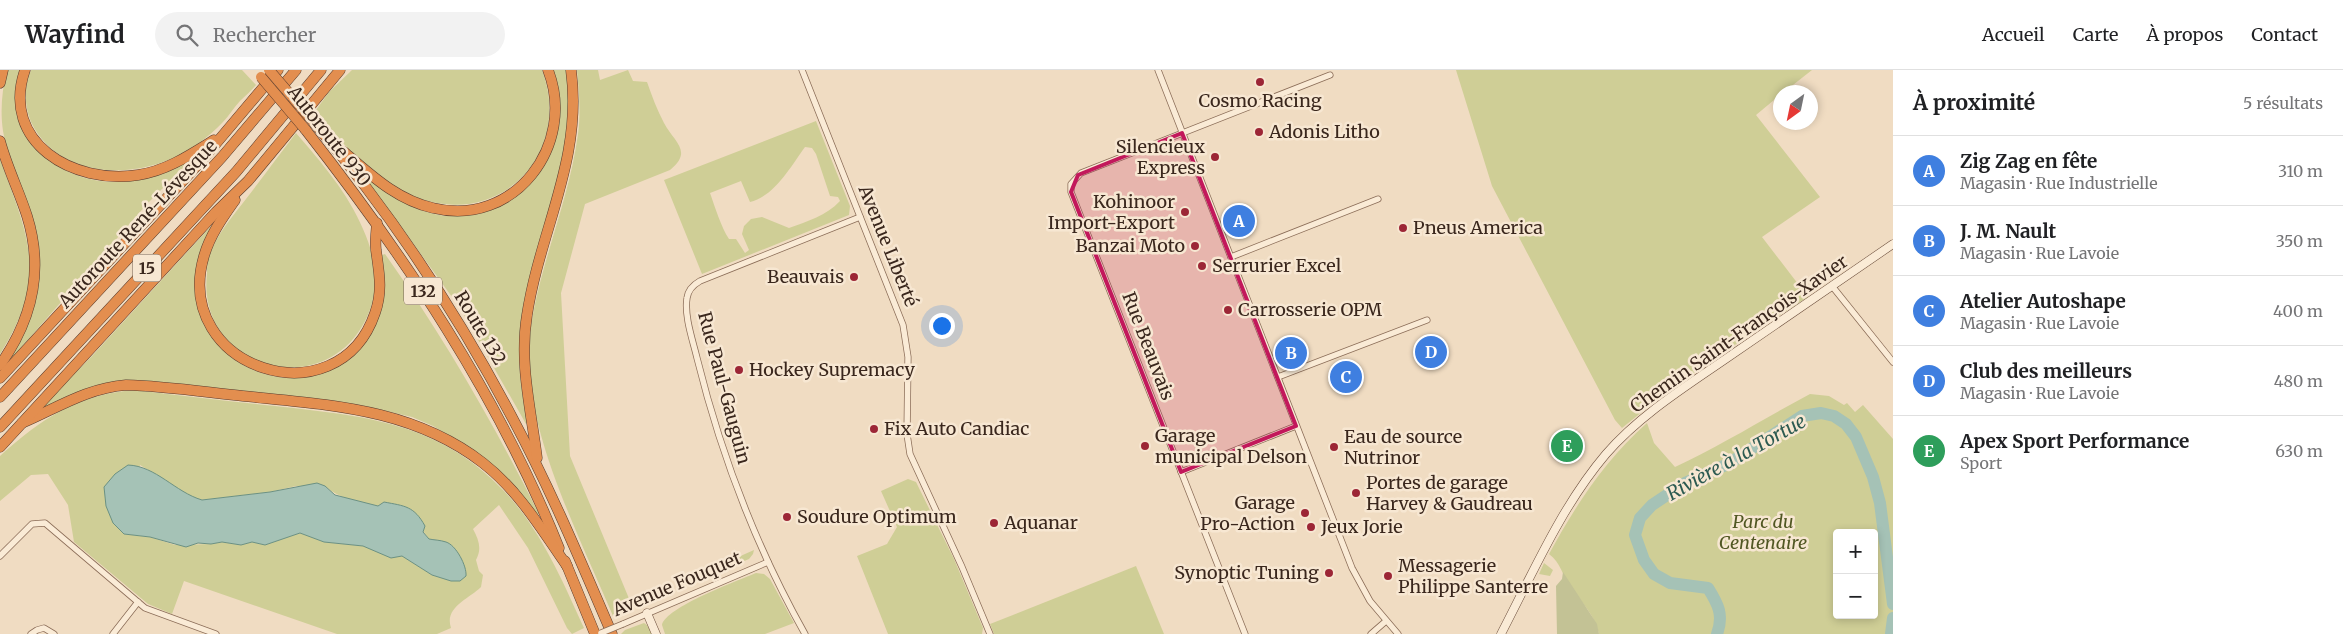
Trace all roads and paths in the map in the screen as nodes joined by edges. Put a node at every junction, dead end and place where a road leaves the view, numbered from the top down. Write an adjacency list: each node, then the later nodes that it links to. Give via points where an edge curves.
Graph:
1 (3, 70): 13 (highway)
2 (25, 70): 15 (highway, via 20,100 28,130 50,156 76,170 118,177 149,173 175,163)
3 (278, 70): 15 (highway)
4 (296, 70): 30 (highway, Autoroute René-Lévesque / 15, via 228,150)
5 (321, 70): 32 (highway, Autoroute René-Lévesque / 15, via 236,172)
6 (340, 70): 18 (highway)
7 (548, 70): 16 (highway, via 555,113 553,133 545,156 535,172 518,188 482,207 444,210 413,202 384,186)
8 (571, 70): 35 (highway, via 574,114 571,147 531,295 525,333 525,386)
9 (802, 70): 20 (street, Avenue Liberté)
10 (1158, 70): 14 (street)
11 (261, 72): 16 (highway, Route 132 / 132, bridge, via 312,120); 21 (highway, Autoroute 930, bridge)
12 (1330, 75): 14 (street)
13 (0, 83)
14 (1182, 133): 23 (street); 36 (street, Rue Beauvais, via 1081,173 1073,180 1071,188)
15 (221, 136): 29 (highway, via 177,188)
16 (327, 139): 35 (highway, Route 132 / 132, via 388,219 451,311)
17 (0, 141): 27 (highway, via 30,227 36,265 28,316)
18 (248, 181): 21 (highway, via 208,243 200,290 206,316 219,339 238,357 262,369 283,373 315,370 340,359 362,338 373,320 380,294); 31 (highway)
19 (1378, 200): 23 (street)
20 (860, 217): 38 (street, Rue Paul-Gauguin, via 706,278 695,284 687,295 692,333 715,425 740,497); 51 (street, Avenue Liberté, via 906,335 910,454)
21 (377, 223): 39 (highway, Route 132 / 132, via 429,300 482,388 540,502)
22 (1893, 244): 24 (street, Chemin Saint-François-Xavier)
23 (1231, 257): 28 (street)
24 (1832, 286): 26 (street); 55 (street, Chemin Saint-François-Xavier, via 1673,396 1614,446 1572,501)
25 (1427, 320): 28 (street)
26 (1893, 362)
27 (0, 364)
28 (1278, 377): 33 (street)
29 (0, 378)
30 (0, 397)
31 (22, 423): 34 (highway); 39 (highway, via 82,394 126,385 309,403 384,415 439,435 485,464 525,506)
32 (0, 426)
33 (1296, 426): 36 (street); 42 (street, via 1356,576)
34 (0, 447)
35 (538, 466): 48 (highway, Route 132 / 132)
36 (1181, 472): 52 (street, Rue Beauvais)
37 (0, 556): 40 (street, via 32,524 45,523)
38 (768, 562): 41 (street, Avenue Fouquet); 50 (street, Rue Paul-Gauguin)
39 (566, 566): 47 (highway, Route 132 / 132)
40 (138, 602): 45 (street); 46 (street, via 152,612)
41 (647, 613): 47 (street, Avenue Fouquet, bridge); 49 (street)
42 (1386, 621): 53 (street); 54 (street)
43 (31, 634): 44 (street, via 44,628)
44 (54, 634)
45 (113, 634)
46 (216, 634)
47 (597, 634)
48 (612, 634)
49 (656, 634)
50 (805, 634)
51 (990, 634)
52 (1245, 634)
53 (1371, 634)
54 (1398, 634)
55 (1502, 634)

